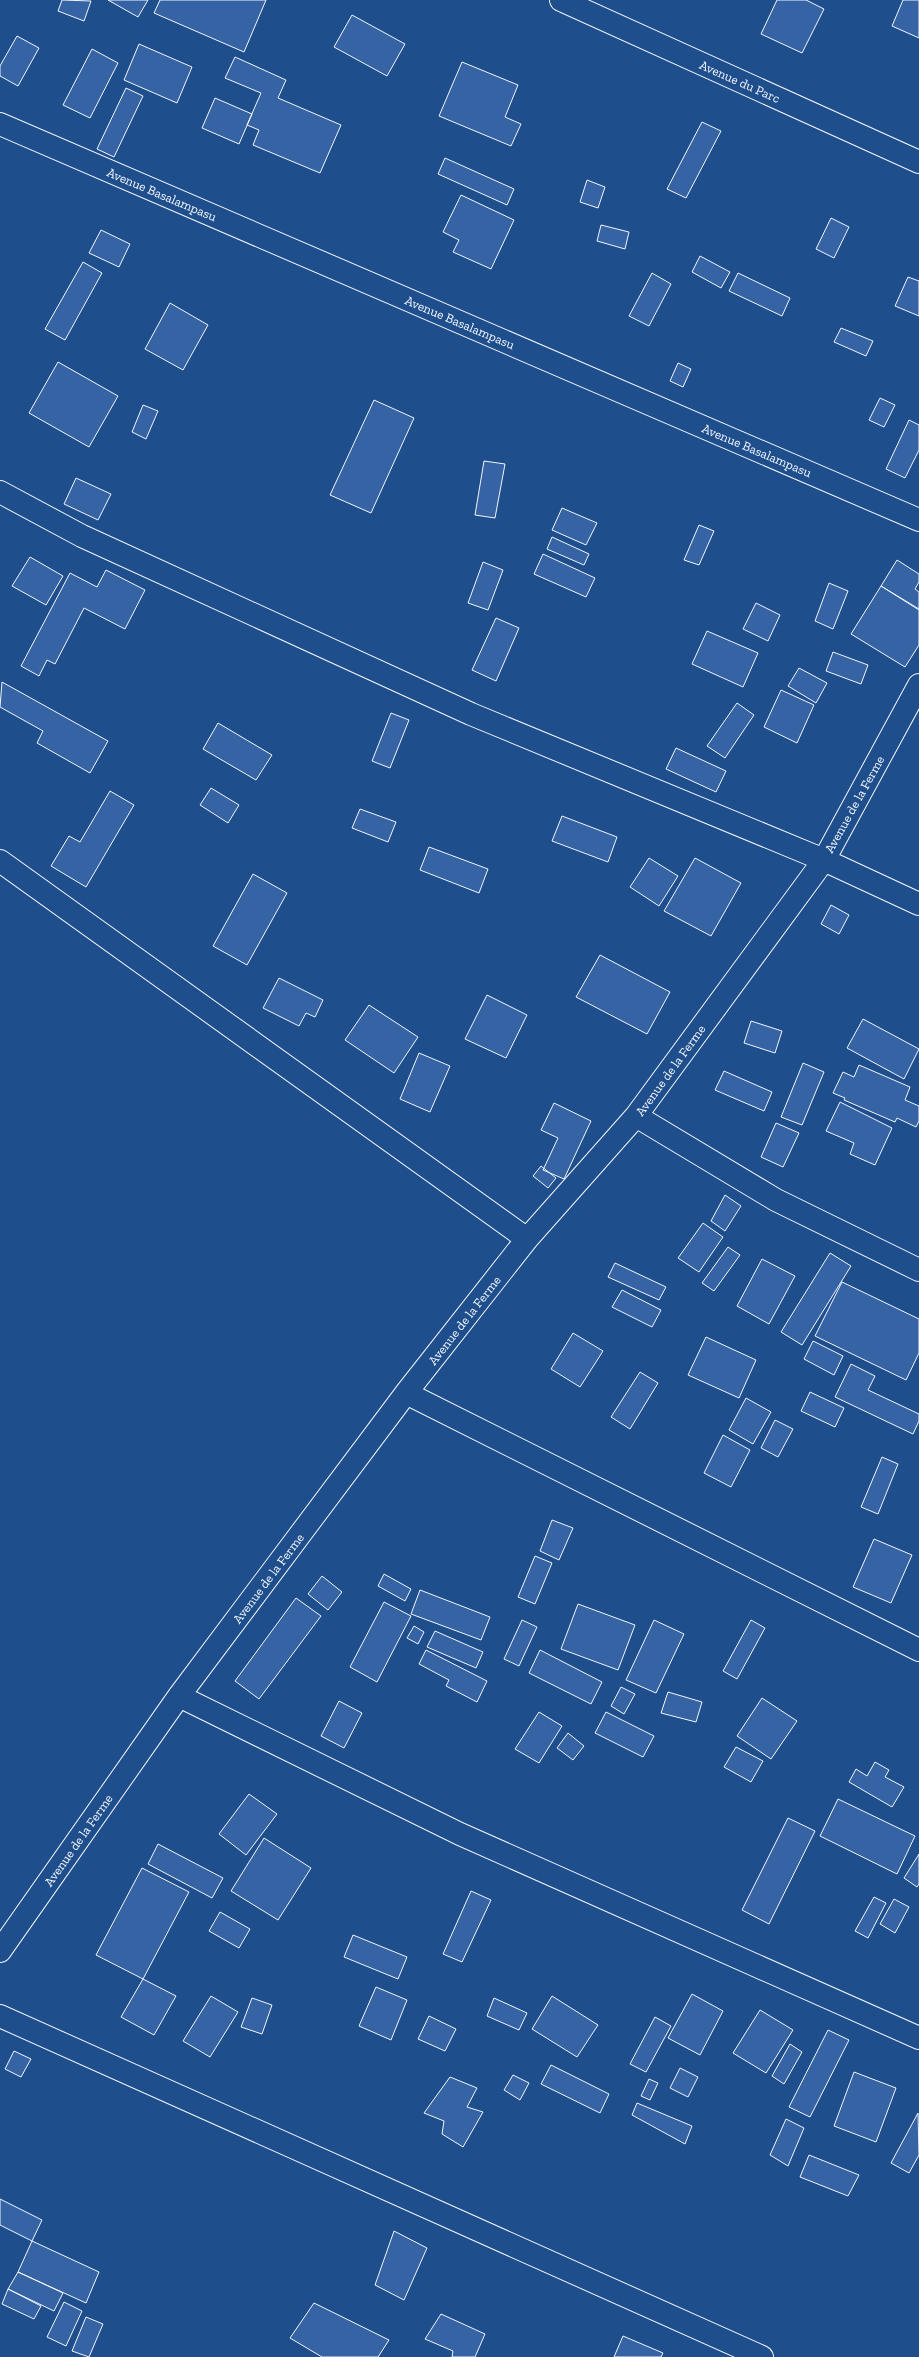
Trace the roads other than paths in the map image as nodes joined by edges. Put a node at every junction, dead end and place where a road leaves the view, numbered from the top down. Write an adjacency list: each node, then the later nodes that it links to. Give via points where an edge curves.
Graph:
1 (561, 0): 3 (street, Avenue du Parc)
2 (0, 124): 5 (street, Avenue Basalampasu)
3 (919, 162)
4 (0, 492): 7 (street, via 82,536 471,714)
5 (919, 520)
6 (919, 685): 7 (street, Avenue de la Ferme)
7 (824, 860): 9 (street); 10 (street, Avenue de la Ferme)
8 (0, 861): 11 (street)
9 (919, 904)
10 (636, 1116): 11 (street, Avenue de la Ferme); 12 (street, via 776,1200)
11 (527, 1239): 13 (street, Avenue de la Ferme)
12 (919, 1270)
13 (406, 1393): 14 (street); 15 (street, Avenue de la Ferme)
14 (919, 1650)
15 (179, 1696): 16 (street, Avenue de la Ferme); 18 (street, via 460,1834)
16 (0, 1950)
17 (0, 2016): 19 (street)
18 (919, 2038)
19 (762, 2357)

